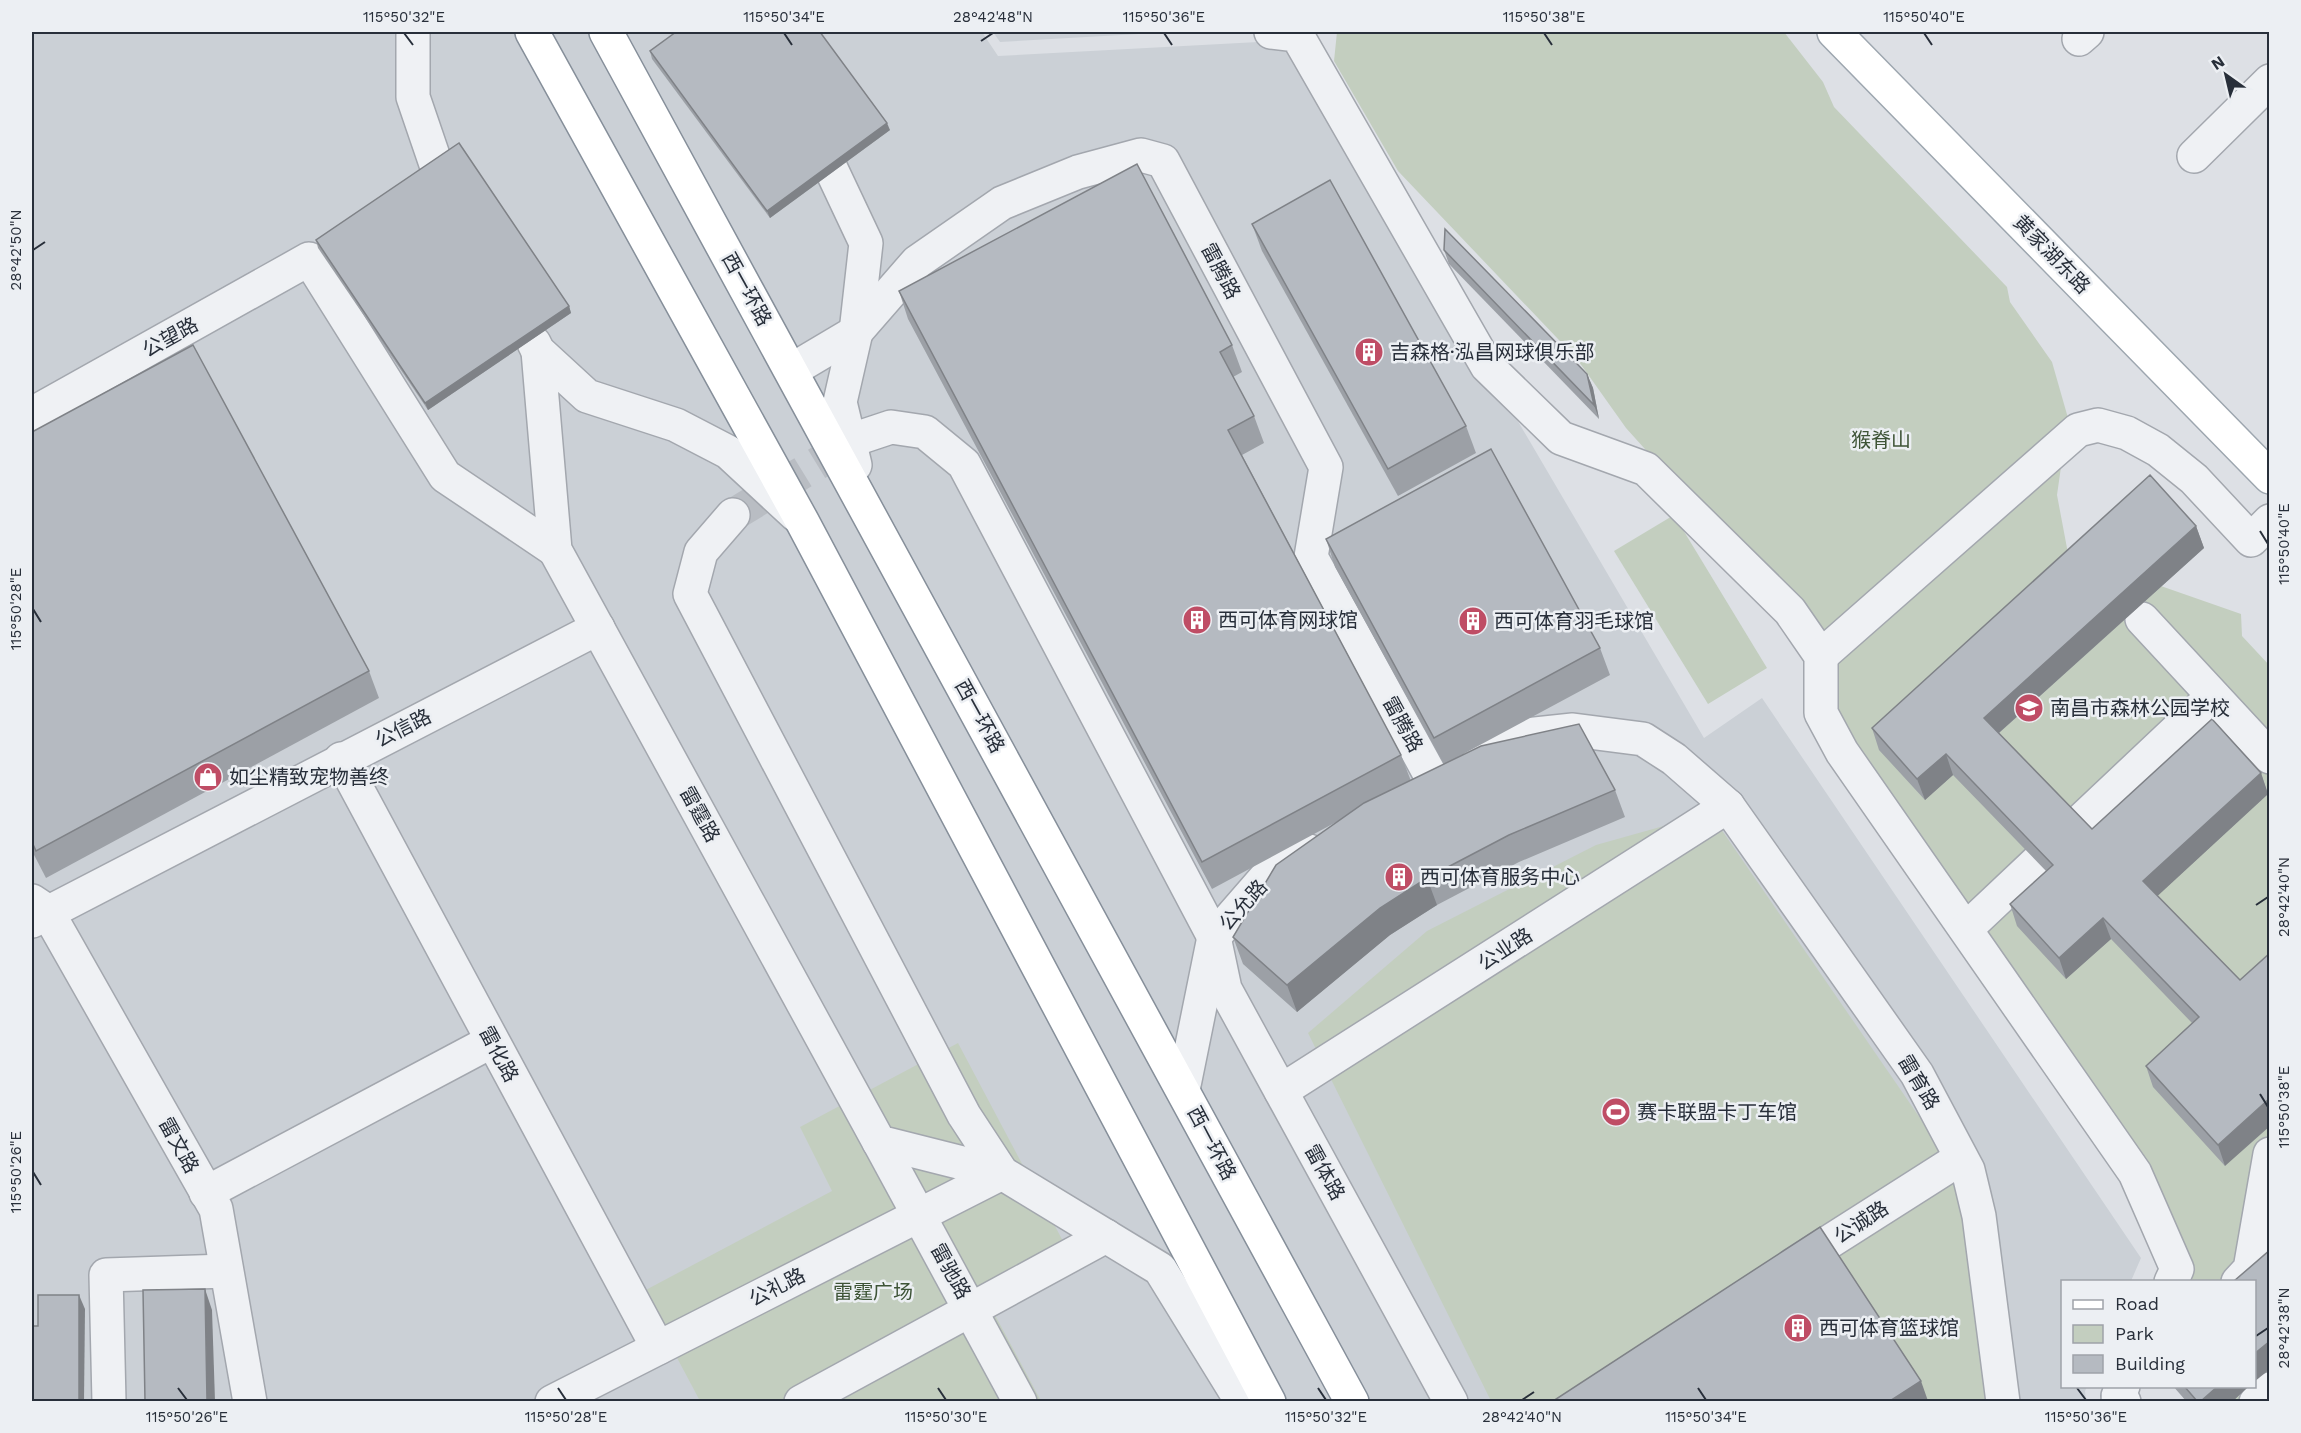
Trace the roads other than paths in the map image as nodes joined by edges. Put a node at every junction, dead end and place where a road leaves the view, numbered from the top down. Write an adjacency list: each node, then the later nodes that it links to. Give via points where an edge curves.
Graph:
1 (413, 32): 9 (street, via 413,97 441,179)
2 (532, 32): 19 (main road)
3 (606, 32): 13 (main road, 西一环路)
4 (1272, 32): 24 (street, via 1297,35 1487,366 1561,438 1646,469 1790,612)
5 (1834, 32): 16 (main road, 黄家湖东路)
6 (2270, 81): 8 (street)
7 (791, 108): 11 (street, via 825,156 866,243)
8 (2194, 156)
9 (470, 230)
10 (521, 321): 12 (street)
11 (856, 332): 13 (street, 雷腾路); 17 (street, via 840,402); 28 (street, 雷腾路, via 917,262 1002,203 1078,172 1141,155 1163,161 1326,467 1311,557)
12 (538, 351): 19 (street, via 587,396 676,425 728,452); 21 (street, 雷霆路)
13 (792, 370): 17 (main road, 西一环路)
14 (32, 414): 21 (street, 公望路, via 309,259 445,476)
15 (861, 437): 34 (street, 雷体路, via 891,428 925,432 964,464)
16 (2270, 477)
17 (863, 502): 36 (main road, 西一环路)
18 (733, 515): 41 (street, via 701,552 690,594 964,1115)
19 (801, 521): 58 (main road)
20 (2270, 521): 24 (street, via 2250,540 2194,479 2158,450 2127,433 2098,425 2078,430)
21 (555, 550): 23 (street, 雷霆路)
22 (2142, 620): 25 (street)
23 (598, 628): 27 (street, 公信路); 38 (street, 雷霆路)
24 (1821, 656): 33 (street, via 1821,713 1826,723 1842,752)
25 (2213, 696): 26 (street); 33 (street)
26 (2270, 757)
27 (341, 759): 32 (street, 公信路); 35 (street, 雷化路)
28 (1432, 778): 29 (street); 30 (street, via 1526,735 1573,730 1643,739 1674,759)
29 (1403, 795)
30 (1728, 806): 37 (street, 公业路); 40 (street, 雷育路, via 1917,1074)
31 (1335, 836): 34 (street, 公允路, via 1267,876)
32 (37, 911): 42 (street, 雷文路)
33 (1966, 929): 48 (street, via 2135,1173 2177,1269)
34 (1214, 937): 36 (street, 公允路); 37 (street, 雷体路, via 1225,988)
35 (492, 1041): 42 (street); 50 (street, 雷化路)
36 (1183, 1090): 59 (main road, 西一环路)
37 (1281, 1091): 60 (street, 雷体路)
38 (879, 1142): 41 (street); 43 (street, 雷驰路)
39 (2270, 1154): 45 (street)
40 (1961, 1158): 47 (street, 公诚路); 61 (street, 雷育路, via 1968,1170 1979,1216)
41 (1002, 1173): 43 (street, 公礼路); 44 (street)
42 (206, 1193): 46 (street, 雷文路, via 216,1209)
43 (919, 1215): 49 (street, 雷驰路); 50 (street, 公礼路)
44 (1106, 1236): 49 (street); 57 (street, via 1160,1269)
45 (2253, 1268)
46 (226, 1271): 52 (street, via 106,1275); 53 (street, 雷文路)
47 (1770, 1280)
48 (2172, 1280)
49 (971, 1309): 55 (street); 56 (street, 雷驰路)
50 (658, 1348): 54 (street, 公礼路)
51 (2270, 1389): 62 (street)
52 (110, 1401)
53 (250, 1401)
54 (552, 1401)
55 (801, 1401)
56 (1020, 1401)
57 (1242, 1401)
58 (1269, 1401)
59 (1352, 1401)
60 (1451, 1401)
61 (2003, 1401)
62 (2256, 1401)

